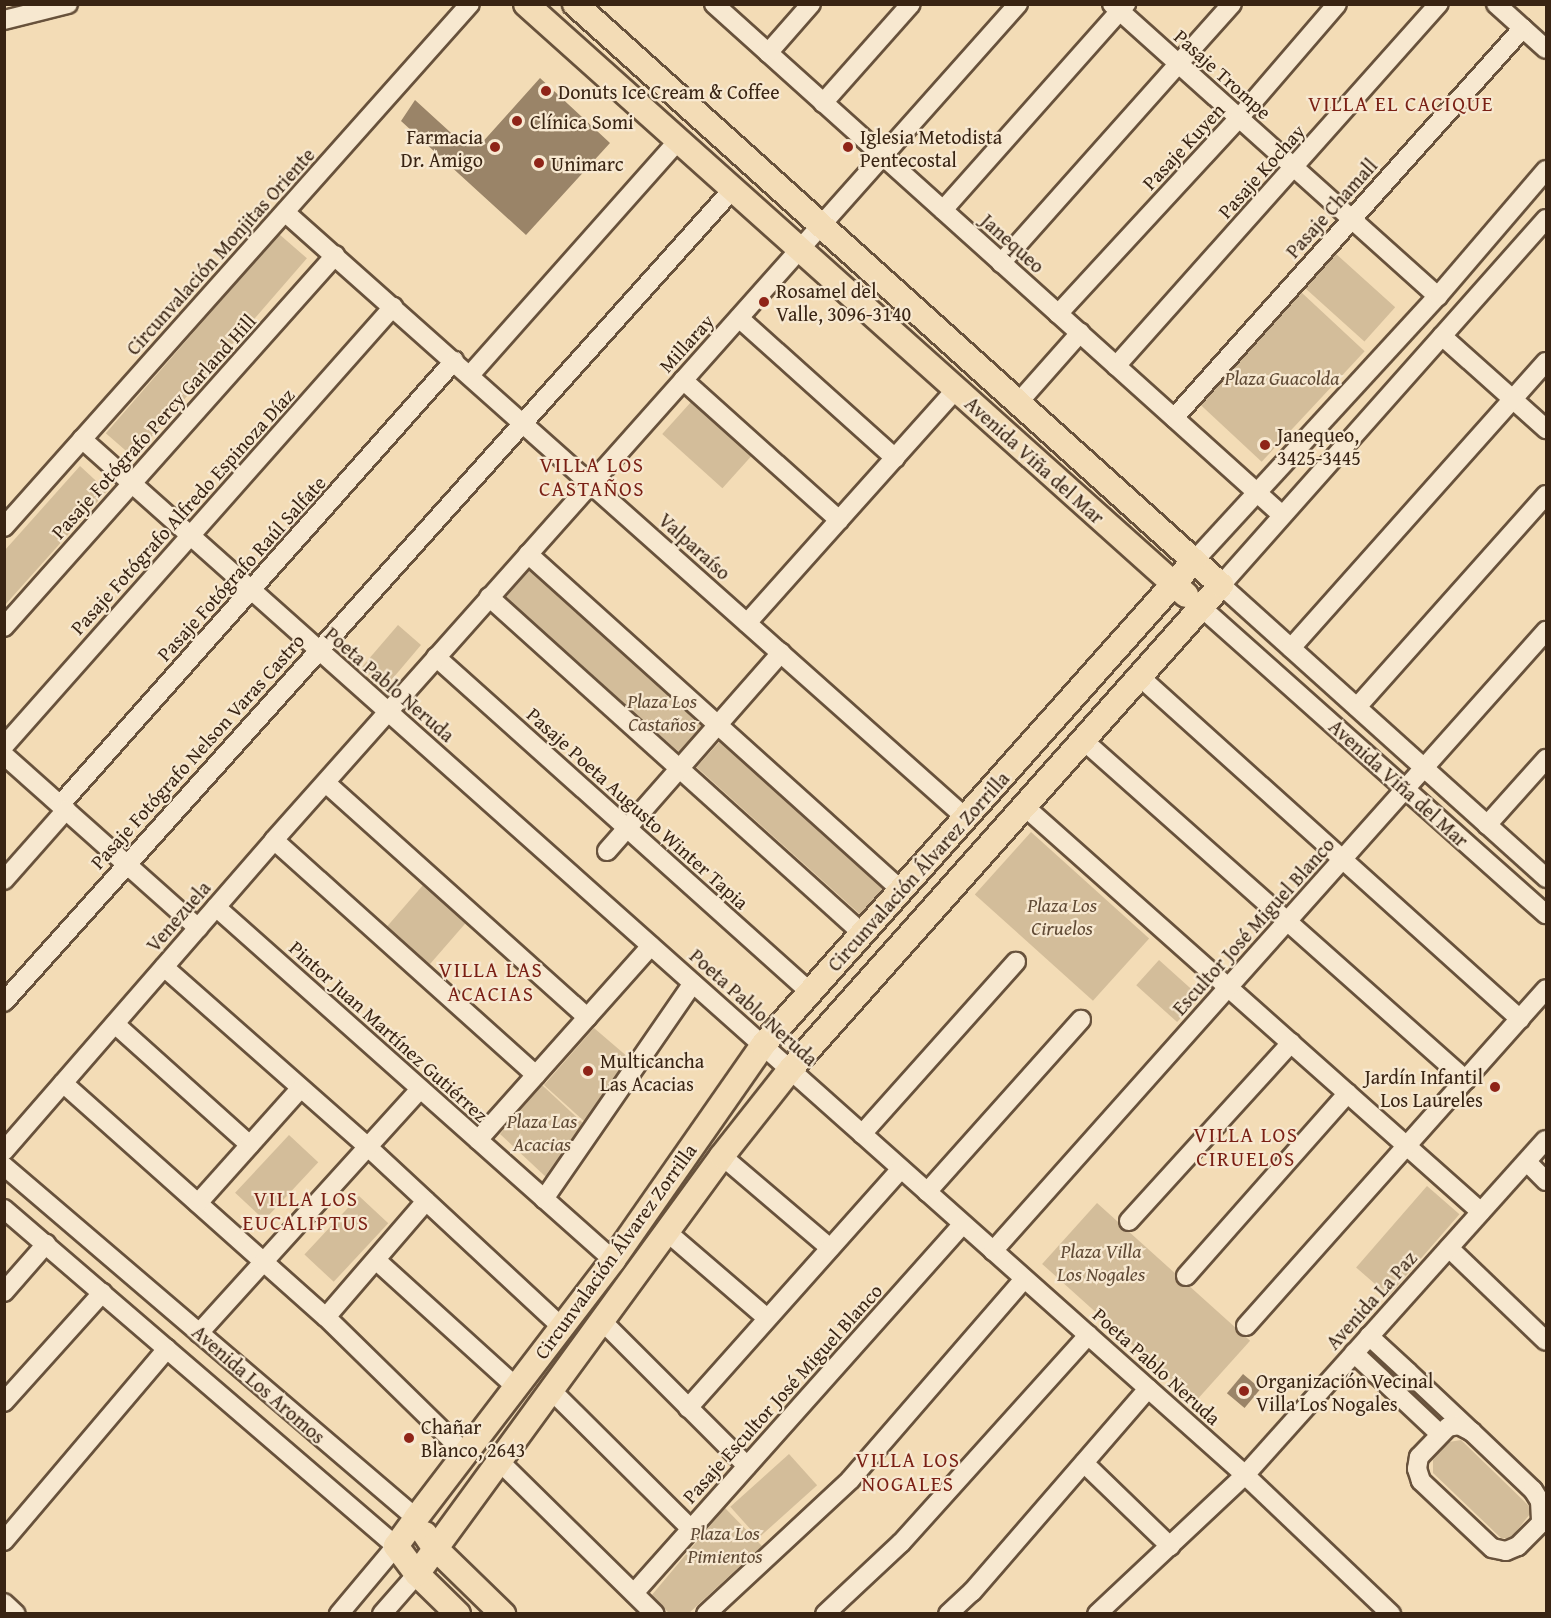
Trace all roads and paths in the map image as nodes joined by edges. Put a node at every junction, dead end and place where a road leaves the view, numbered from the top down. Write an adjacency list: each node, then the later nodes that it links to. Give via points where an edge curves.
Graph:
1 (68, 4): 14 (street)
2 (470, 4): 27 (street, Circunvalación Monjitas Oriente)
3 (526, 4): 21 (main road, Avenida Viña del Mar)
4 (575, 4): 30 (main road, Avenida Viña del Mar)
5 (714, 4): 17 (street, Janequeo)
6 (811, 4): 17 (street)
7 (911, 4): 19 (street)
8 (1018, 4): 22 (street, Millaray)
9 (1232, 4): 18 (street)
10 (1337, 4): 20 (street, Pasaje Kuyen)
11 (1438, 4): 23 (street, Pasaje Kochay)
12 (1496, 4): 15 (street)
13 (1119, 7): 18 (street, Pasaje Trompe); 26 (street)
14 (4, 20)
15 (1522, 28): 16 (street); 28 (street, Pasaje Chamall)
16 (1546, 49)
17 (768, 53): 19 (street, Janequeo)
18 (1178, 64): 20 (street, Pasaje Trompe); 33 (street)
19 (823, 103): 22 (street, Janequeo)
20 (1239, 118): 23 (street, Pasaje Trompe); 36 (street, Pasaje Kuyen)
21 (678, 141): 25 (main road, Avenida Viña del Mar); 43 (street)
22 (883, 156): 26 (street, Janequeo); 30 (street, Millaray)
23 (1294, 168): 28 (street, Pasaje Trompe); 42 (street, Pasaje Kochay)
24 (1546, 170): 34 (street, Circunvalación Álvarez Zorrilla)
25 (732, 190): 31 (main road, Avenida Viña del Mar); 49 (street, Pasaje Fotógrafo Nelson Varas Castro)
26 (943, 210): 33 (street, Janequeo)
27 (285, 213): 32 (street, Valparaíso); 51 (street, Circunvalación Monjitas Oriente)
28 (1352, 219): 34 (street, Pasaje Trompe); 48 (street, Pasaje Chamall)
29 (1546, 219): 39 (street, Circunvalación Álvarez Zorrilla)
30 (821, 225): 31 (street, Millaray); 47 (main road, Avenida Viña del Mar)
31 (799, 250): 37 (street, Millaray); 45 (main road, Avenida Viña del Mar)
32 (335, 255): 35 (street, Valparaíso); 54 (street, Pasaje Fotógrafo Percy Garland Hill)
33 (1001, 263): 36 (street, Janequeo)
34 (1438, 296): 55 (street, Circunvalación Álvarez Zorrilla)
35 (393, 307): 40 (street, Valparaíso); 60 (street, Pasaje Fotógrafo Alfredo Espinoza Díaz)
36 (1058, 314): 38 (street, Janequeo)
37 (739, 318): 44 (street, Millaray); 52 (street)
38 (1080, 333): 42 (street, Janequeo); 47 (street)
39 (1442, 336): 46 (street); 57 (street, Circunvalación Álvarez Zorrilla)
40 (454, 361): 43 (street, Valparaíso); 65 (street, Pasaje Fotógrafo Raúl Salfate)
41 (1546, 362): 46 (street)
42 (1116, 366): 48 (street, Janequeo)
43 (470, 375): 49 (street, Valparaíso)
44 (683, 380): 53 (street, Millaray); 58 (street)
45 (956, 390): 52 (street); 63 (main road, Avenida Viña del Mar)
46 (1513, 399): 50 (street); 71 (street)
47 (1018, 403): 62 (main road, Avenida Viña del Mar)
48 (1174, 418): 55 (street, Janequeo)
49 (520, 423): 53 (street, Valparaíso); 72 (street, Pasaje Fotógrafo Nelson Varas Castro)
50 (1546, 429)
51 (82, 439): 54 (street, Poeta Pablo Neruda); 59 (street, Circunvalación Monjitas Oriente)
52 (895, 458): 58 (street)
53 (591, 483): 61 (street, Millaray); 68 (street, Valparaíso)
54 (132, 484): 60 (street, Poeta Pablo Neruda); 69 (street, Pasaje Fotógrafo Percy Garland Hill)
55 (1256, 492): 57 (street, Janequeo); 62 (street, Circunvalación Álvarez Zorrilla)
56 (1546, 495): 76 (street)
57 (1282, 515): 64 (street, Circunvalación Álvarez Zorrilla)
58 (839, 520): 68 (street)
59 (4, 527)
60 (190, 536): 65 (street, Poeta Pablo Neruda); 80 (street, Pasaje Fotógrafo Alfredo Espinoza Díaz)
61 (528, 554): 66 (street, Millaray); 78 (street)
62 (1194, 561): 63 (main road, Circunvalación Álvarez Zorrilla); 64 (main road, Avenida Viña del Mar)
63 (1174, 584): 67 (main road, Avenida Viña del Mar); 89 (main road, Circunvalación Álvarez Zorrilla)
64 (1221, 585): 67 (main road, Circunvalación Álvarez Zorrilla); 71 (street, Avenida Viña del Mar)
65 (251, 590): 72 (street, Poeta Pablo Neruda); 88 (street, Pasaje Fotógrafo Raúl Salfate)
66 (489, 597): 74 (street, Millaray); 84 (street)
67 (1201, 607): 75 (main road, Circunvalación Álvarez Zorrilla); 86 (street, Avenida Viña del Mar)
68 (747, 623): 73 (street, Valparaíso)
69 (4, 627)
70 (1546, 631): 83 (street, Escultor José Miguel Blanco)
71 (1291, 648): 76 (street, Avenida Viña del Mar)
72 (317, 650): 77 (street, Poeta Pablo Neruda); 95 (street, Pasaje Fotógrafo Nelson Varas Castro)
73 (781, 653): 78 (street); 89 (street, Valparaíso)
74 (436, 657): 77 (street, Millaray); 91 (street, Pasaje Poeta Augusto Winter Tapia)
75 (1139, 676): 79 (main road, Circunvalación Álvarez Zorrilla); 94 (street)
76 (1357, 707): 83 (street, Avenida Viña del Mar)
77 (388, 712): 85 (street, Venezuela); 104 (street, Poeta Pablo Neruda)
78 (718, 725): 84 (street); 98 (street)
79 (1083, 740): 87 (main road, Circunvalación Álvarez Zorrilla); 101 (street)
80 (4, 746)
81 (5, 755): 88 (street)
82 (1546, 759): 90 (street)
83 (1424, 768): 86 (street, Escultor José Miguel Blanco); 90 (street, Avenida Viña del Mar)
84 (680, 769): 91 (street); 103 (street)
85 (326, 783): 92 (street, Venezuela); 112 (street)
86 (1406, 789): 94 (street, Escultor José Miguel Blanco); 100 (street, Avenida Viña del Mar)
87 (1024, 806): 108 (street); 118 (main road, Circunvalación Álvarez Zorrilla)
88 (63, 808): 95 (street); 97 (street, Pasaje Fotógrafo Raúl Salfate)
89 (966, 818): 98 (main road, Circunvalación Álvarez Zorrilla)
90 (1487, 825): 96 (street, Avenida Viña del Mar)
91 (627, 828): 93 (street); 110 (street, Pasaje Poeta Augusto Winter Tapia)
92 (274, 840): 99 (street, Venezuela); 119 (street)
93 (607, 851)
94 (1343, 860): 101 (street, Escultor José Miguel Blanco); 113 (street)
95 (127, 864): 102 (street); 111 (street, Pasaje Fotógrafo Nelson Varas Castro)
96 (1546, 878)
97 (4, 880)
98 (901, 890): 103 (main road, Circunvalación Álvarez Zorrilla)
99 (216, 907): 102 (street, Venezuela); 123 (street, Pintor Juan Martínez Gutiérrez)
100 (1546, 914)
101 (1287, 921): 108 (street, Escultor José Miguel Blanco); 120 (street)
102 (198, 928): 106 (street, Venezuela)
103 (862, 933): 110 (main road, Circunvalación Álvarez Zorrilla)
104 (651, 946): 107 (street, Poeta Pablo Neruda); 112 (street)
105 (1016, 962): 125 (street)
106 (164, 966): 115 (street, Venezuela); 122 (street)
107 (693, 983): 117 (street, Poeta Pablo Neruda); 138 (street)
108 (1229, 987): 116 (street); 149 (street, Escultor José Miguel Blanco)
109 (1546, 989): 113 (street)
110 (810, 993): 117 (main road, Circunvalación Álvarez Zorrilla)
111 (4, 1002)
112 (587, 1017): 119 (street)
113 (1520, 1019): 120 (street)
114 (1081, 1020): 137 (street)
115 (115, 1024): 121 (street, Venezuela); 128 (street)
116 (1291, 1043): 124 (street); 143 (street)
117 (763, 1045): 118 (street, Poeta Pablo Neruda); 151 (main road, Circunvalación Álvarez Zorrilla)
118 (790, 1070): 125 (street, Poeta Pablo Neruda); 132 (main road, Circunvalación Álvarez Zorrilla)
119 (536, 1075): 126 (street)
120 (1466, 1080): 129 (street)
121 (63, 1083): 131 (street, Venezuela); 140 (street)
122 (301, 1088): 128 (street); 130 (street)
123 (420, 1089): 126 (street, Pintor Juan Martínez Gutiérrez); 130 (street)
124 (1348, 1094): 129 (street); 153 (street)
125 (862, 1134): 135 (street, Poeta Pablo Neruda)
126 (478, 1140): 138 (street, Pintor Juan Martínez Gutiérrez)
127 (1546, 1143): 133 (street, Avenida La Paz)
128 (250, 1145): 140 (street)
129 (1407, 1146): 142 (street); 160 (street)
130 (368, 1147): 139 (street); 152 (street)
131 (4, 1151)
132 (722, 1156): 145 (main road, Circunvalación Álvarez Zorrilla); 147 (street)
133 (1527, 1162): 136 (street); 142 (street, Avenida La Paz)
134 (4, 1166): 162 (street, Avenida Los Aromos)
135 (901, 1168): 137 (street, Poeta Pablo Neruda); 147 (street)
136 (1546, 1181)
137 (927, 1192): 144 (street, Poeta Pablo Neruda)
138 (544, 1199): 151 (street, Pintor Juan Martínez Gutiérrez)
139 (426, 1201): 150 (street); 161 (street)
140 (198, 1203): 152 (street)
141 (4, 1209): 146 (street, Avenida Los Aromos)
142 (1481, 1212): 148 (street, Avenida La Paz)
143 (1129, 1221)
144 (963, 1224): 149 (street, Poeta Pablo Neruda); 178 (street, Pasaje Escultor José Miguel Blanco)
145 (668, 1232): 158 (street); 159 (main road, Circunvalación Álvarez Zorrilla)
146 (46, 1244): 155 (street); 156 (street, Avenida Los Aromos)
147 (830, 1248): 158 (street)
148 (1449, 1248): 164 (street, Avenida La Paz); 165 (street)
149 (993, 1251): 154 (street, Poeta Pablo Neruda)
150 (376, 1260): 157 (street); 168 (street)
151 (613, 1260): 161 (main road, Circunvalación Álvarez Zorrilla)
152 (264, 1262): 157 (street); 162 (street)
153 (1186, 1276)
154 (1024, 1278): 163 (street, Poeta Pablo Neruda); 193 (street, via 850,1480)
155 (4, 1292)
156 (102, 1293): 166 (street, Avenida Los Aromos); 171 (street)
157 (326, 1317): 175 (street)
158 (767, 1318): 172 (street)
159 (602, 1321): 169 (main road, Circunvalación Álvarez Zorrilla); 172 (street)
160 (1246, 1326)
161 (562, 1327): 168 (main road, Circunvalación Álvarez Zorrilla)
162 (200, 1333): 180 (street, Avenida Los Aromos)
163 (1088, 1335): 170 (street, Poeta Pablo Neruda); 194 (street, via 901,1543)
164 (1369, 1336): 167 (street, Avenida La Paz); 173 (street)
165 (1546, 1341)
166 (167, 1349): 182 (street); 183 (street, Avenida Los Aromos)
167 (1354, 1353): 174 (street); 179 (street, Avenida La Paz)
168 (515, 1386): 175 (main road, Circunvalación Álvarez Zorrilla)
169 (550, 1389): 176 (main road, Circunvalación Álvarez Zorrilla); 181 (street)
170 (1148, 1389): 177 (street); 179 (street, Poeta Pablo Neruda)
171 (4, 1402)
172 (688, 1408): 178 (street)
173 (1472, 1432): 174 (street, via 1460,1425); 174 (street, via 1533,1490 1540,1502 1541,1523 1518,1546 1506,1551 1492,1548 1421,1481 1419,1457)
174 (1439, 1434)
175 (464, 1452): 180 (main road, Circunvalación Álvarez Zorrilla)
176 (497, 1459): 184 (main road, Circunvalación Álvarez Zorrilla); 187 (street)
177 (1084, 1463): 185 (street); 195 (street, via 972,1592)
178 (747, 1466): 181 (street, Pasaje Escultor José Miguel Blanco)
179 (1245, 1475): 185 (street, Avenida La Paz); 197 (street, Poeta Pablo Neruda)
180 (416, 1518): 183 (main road, Circunvalación Álvarez Zorrilla); 184 (main road, Avenida Los Aromos)
181 (691, 1529): 187 (street, Pasaje Escultor José Miguel Blanco)
182 (4, 1541)
183 (396, 1546): 186 (main road, Avenida Los Aromos); 188 (street, Circunvalación Álvarez Zorrilla)
184 (433, 1546): 186 (main road, Circunvalación Álvarez Zorrilla); 191 (main road, Avenida Los Aromos)
185 (1170, 1546): 196 (street, Avenida La Paz)
186 (417, 1574): 189 (street, Circunvalación Álvarez Zorrilla); 190 (main road, Avenida Los Aromos)
187 (634, 1593): 192 (street)
188 (339, 1614)
189 (382, 1614)
190 (458, 1614)
191 (503, 1614)
192 (655, 1614)
193 (706, 1614)
194 (825, 1614)
195 (948, 1614)
196 (1097, 1614)
197 (1391, 1614)

